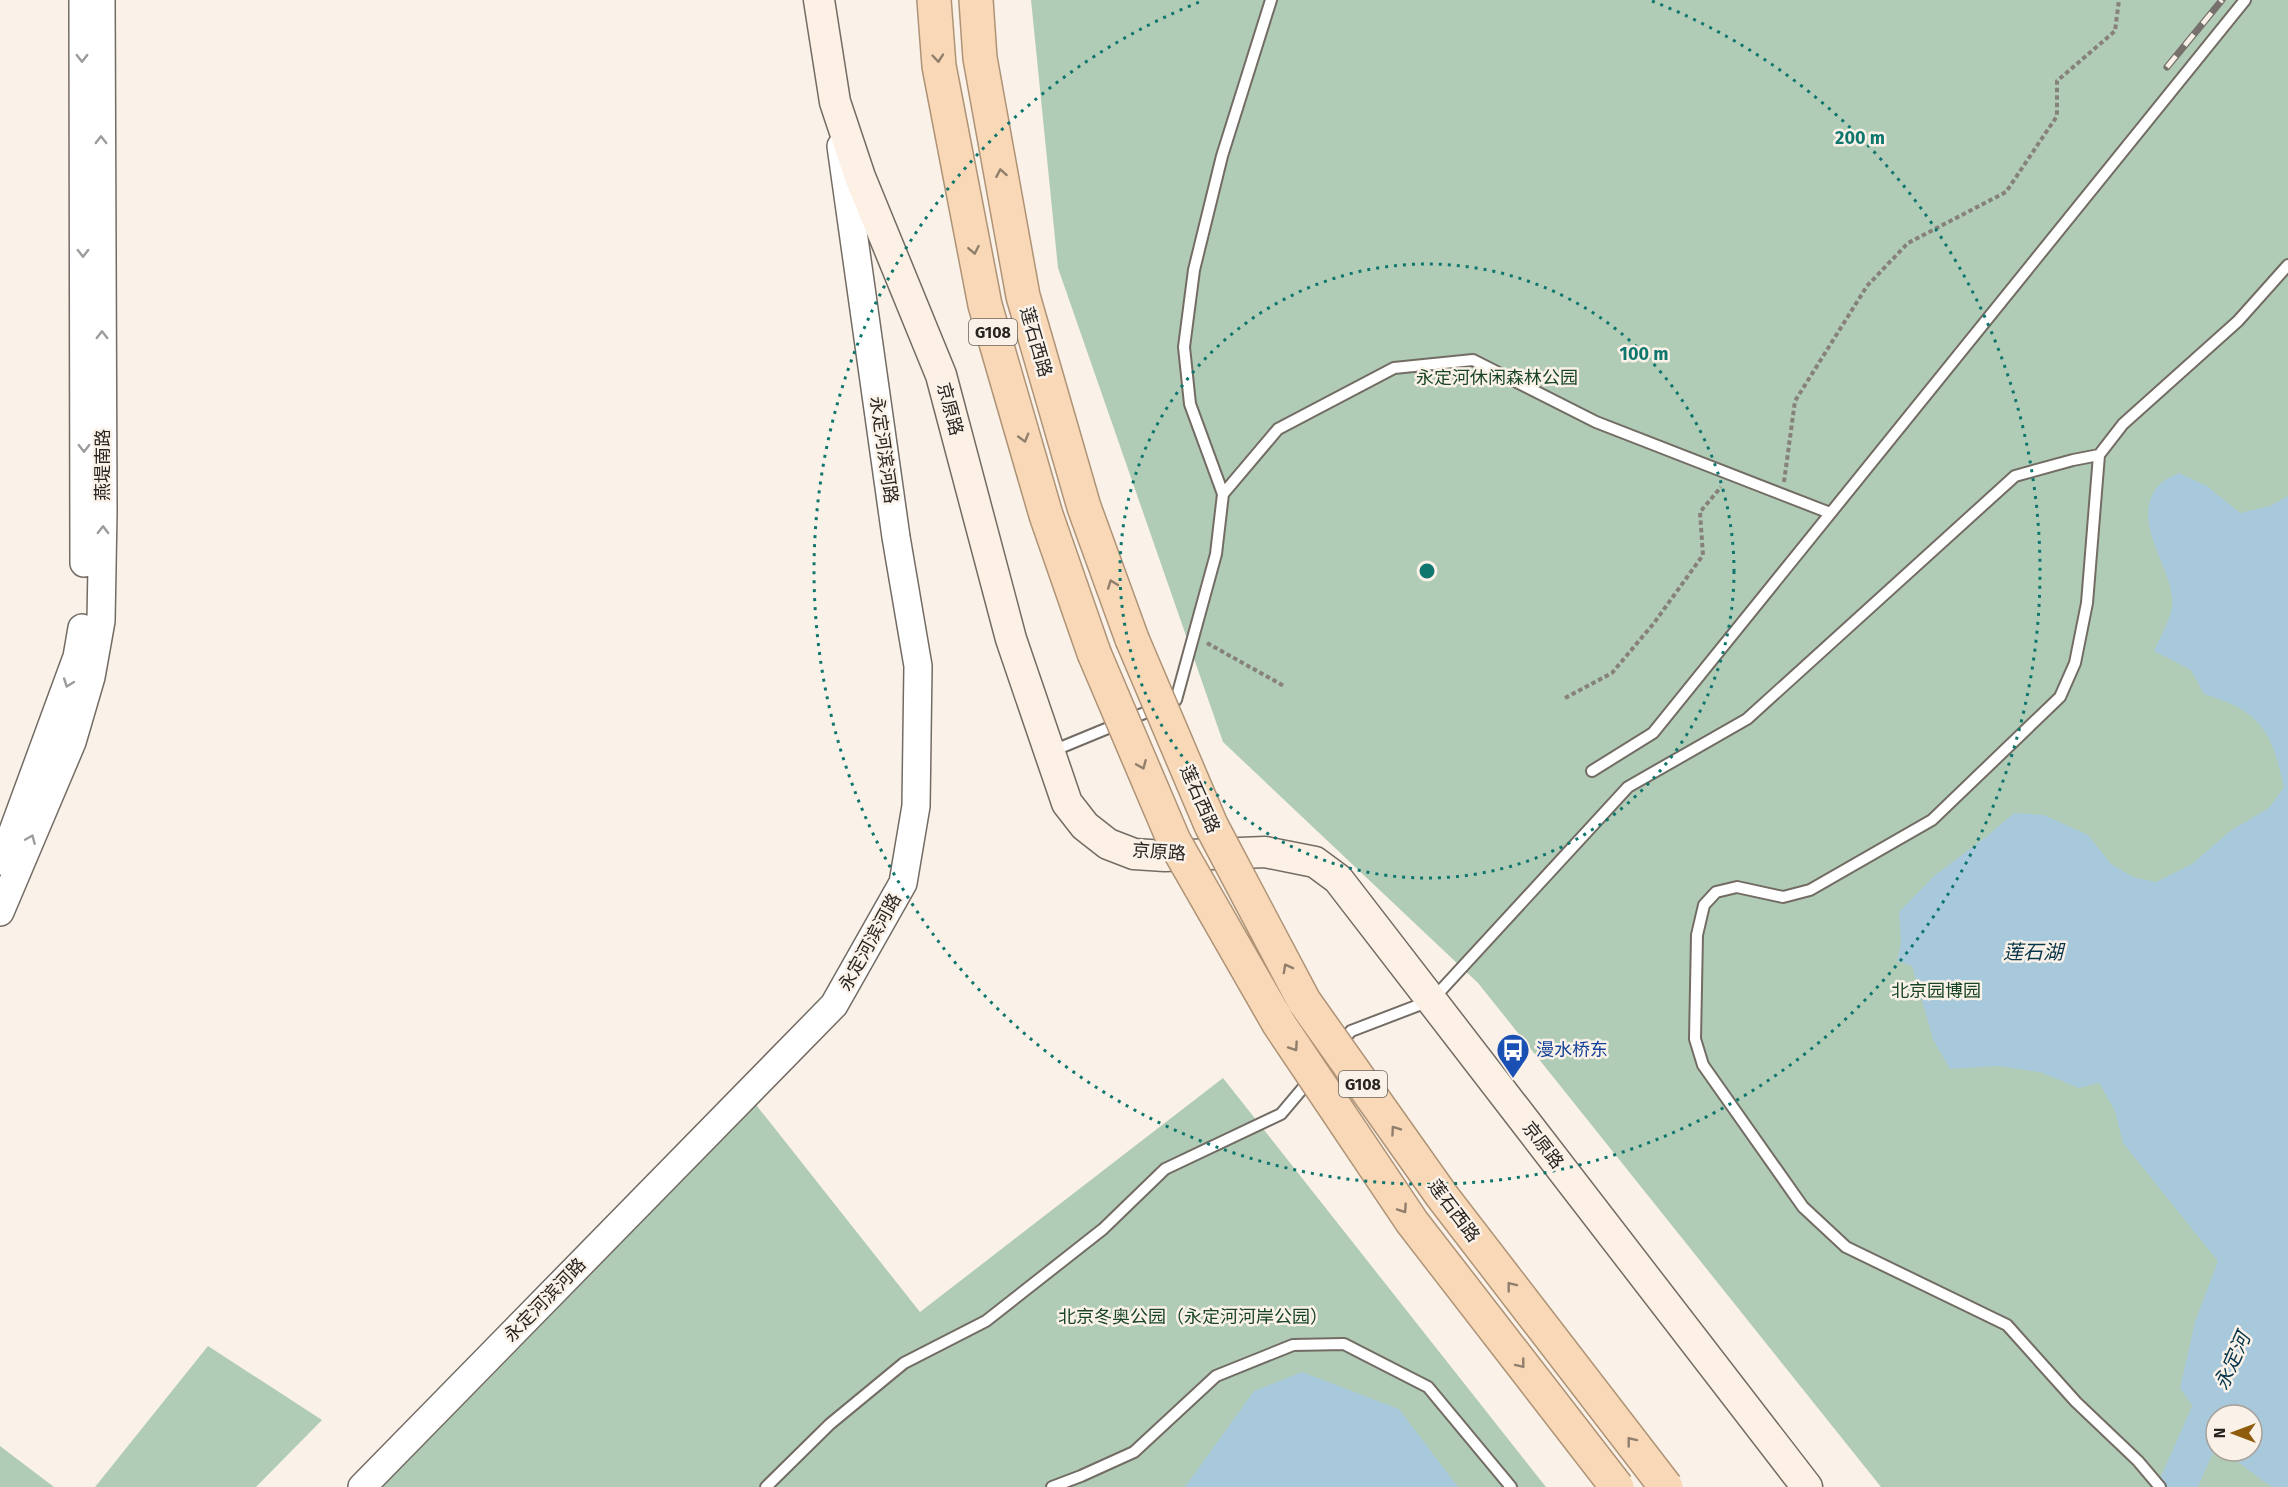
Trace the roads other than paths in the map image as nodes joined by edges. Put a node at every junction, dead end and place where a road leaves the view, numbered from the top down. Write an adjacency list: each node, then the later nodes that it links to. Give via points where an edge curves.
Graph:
1 (83, 0): 15 (street, 燕堤南路, one-way to 15, via 85,615 77,657)
2 (101, 0): 16 (street, 燕堤南路, one-way to 2, via 72,742 91,677 101,621)
3 (819, 0): 8 (main road, 京原路)
4 (934, 0): 22 (highway, G108, one-way to 22, bridge, via 939,66 985,305 1046,515 1094,653 1174,841 1279,1024 1412,1222)
5 (976, 0): 23 (highway, 莲石西路 / G108, one-way to 5, bridge, via 1442,1196 1304,1001 1210,825 1132,639 1084,507 1023,296 980,58)
6 (1271, 0): 11 (lane, via 1219,167 1194,270 1184,347 1190,404)
7 (2245, 0): 12 (lane)
8 (835, 102): 13 (main road, 京原路, via 860,177 941,375 1011,639); 18 (street, 永定河滨河路, via 894,525 918,666 916,806 903,883 834,1005)
9 (2288, 265): 10 (lane, via 2238,321 2123,424)
10 (2099, 455): 17 (lane, via 2015,476 1747,719 1629,787); 25 (lane, via 2087,603 2075,663 2060,698 1932,820 1810,890 1783,897 1737,887 1716,892 1704,905 1696,935 1695,1039 1703,1065 1803,1207 1846,1247 2007,1325)
11 (1223, 494): 12 (lane, via 1278,429 1394,368 1473,360 1596,422); 13 (lane, via 1216,554 1176,700)
12 (1830, 513): 14 (lane, via 1653,733)
13 (1050, 752): 17 (main road, 京原路, via 1067,803 1085,826 1108,844 1134,854 1265,852 1315,862 1338,879)
14 (1592, 771)
15 (0, 866)
16 (0, 912)
17 (1432, 1000): 19 (lane, via 1351,1031 1281,1114 1165,1169 1103,1229 986,1321 904,1363 830,1424); 24 (main road, 京原路)
18 (362, 1487)
19 (766, 1487)
20 (1052, 1487): 21 (lane, via 1134,1452 1216,1376 1293,1345 1344,1344 1428,1387)
21 (1511, 1487)
22 (1617, 1487)
23 (1666, 1487)
24 (1807, 1487)
25 (2160, 1487)

